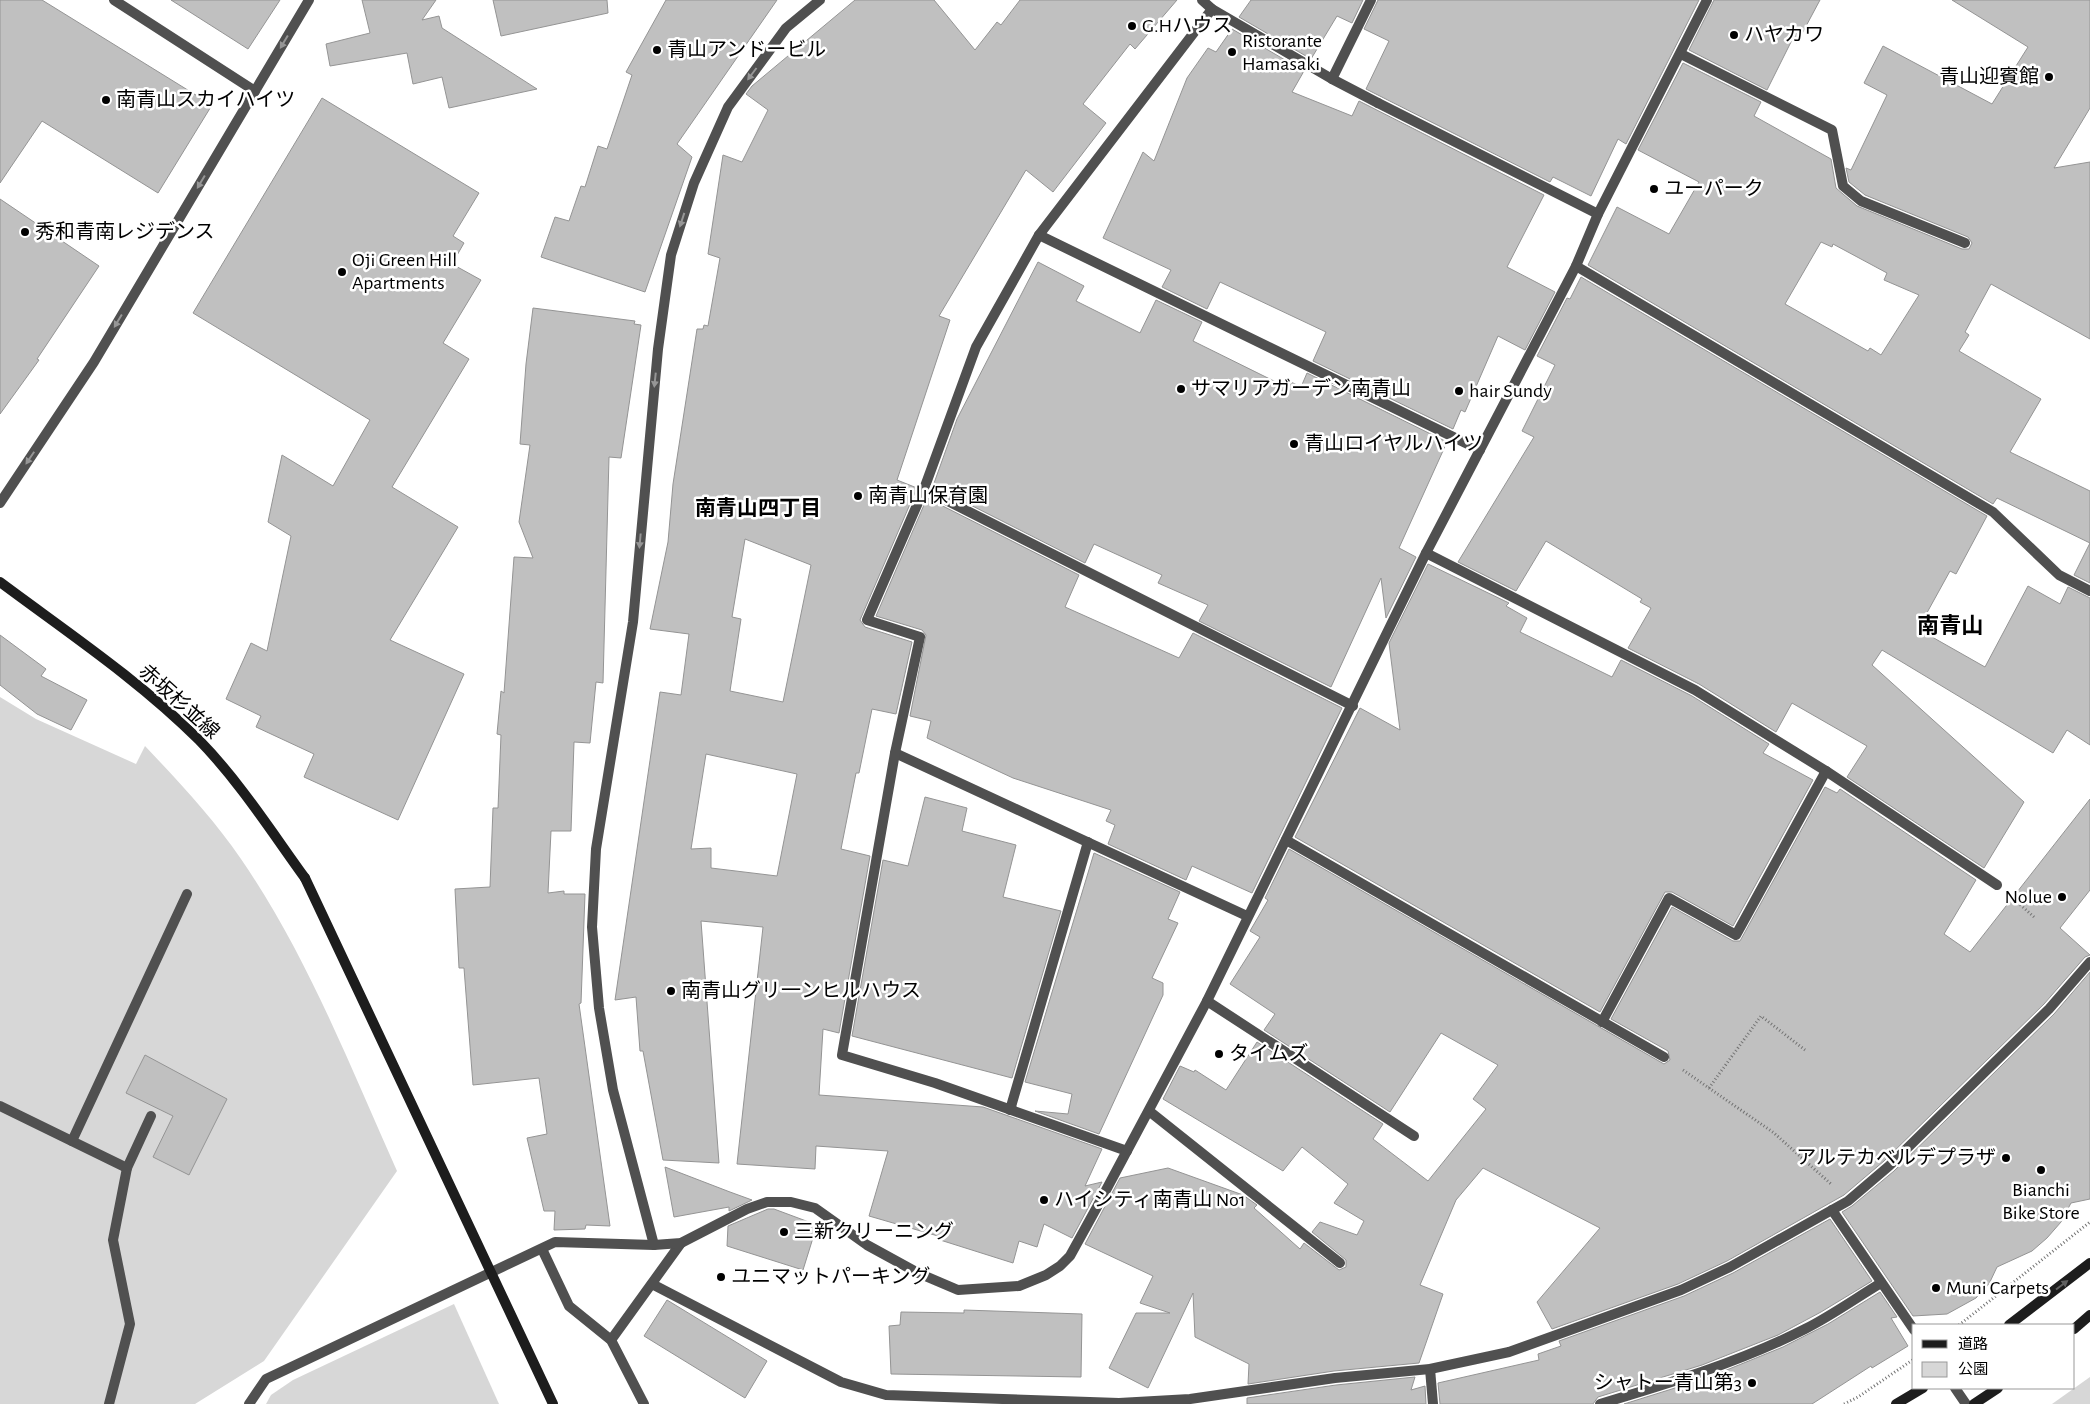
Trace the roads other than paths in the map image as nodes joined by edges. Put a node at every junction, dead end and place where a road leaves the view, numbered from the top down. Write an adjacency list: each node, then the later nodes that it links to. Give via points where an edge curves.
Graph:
1 (114, 0): 10 (street)
2 (309, 0): 10 (street, one-way to 10)
3 (820, 0): 43 (street, one-way to 43, via 786,28 728,107 694,183 671,255 657,359 633,622 596,849 592,927 598,1008 613,1090)
4 (1202, 0): 7 (street)
5 (1371, 0): 9 (street)
6 (1707, 0): 8 (street)
7 (1212, 9): 9 (street); 12 (street)
8 (1680, 54): 11 (street); 13 (street, via 1832,130 1843,186 1861,201)
9 (1332, 79): 11 (street)
10 (255, 91): 17 (street, one-way to 17, via 94,362)
11 (1598, 214): 14 (street)
12 (1039, 235): 15 (street); 16 (street, via 976,347)
13 (1965, 243)
14 (1576, 266): 15 (street); 20 (street, via 1993,512 2059,575)
15 (1480, 450): 18 (street)
16 (924, 489): 21 (street); 22 (street, via 867,620 920,637)
17 (0, 504)
18 (1426, 553): 21 (street); 23 (street, via 1695,690)
19 (0, 582): 60 (main road, 赤坂杉並線, bridge, via 147,692 199,740 241,790 305,878)
20 (2090, 591)
21 (1353, 706): 24 (street)
22 (895, 753): 25 (street); 34 (street, via 842,1055)
23 (1826, 771): 26 (street); 31 (street, via 1736,935 1669,898)
24 (1286, 840): 28 (street); 31 (street)
25 (1088, 842): 28 (street); 34 (street)
26 (1997, 885)
27 (187, 894): 38 (street)
28 (1247, 916): 30 (street)
29 (2090, 962): 41 (street, via 2049,1009 1889,1166 1848,1201)
30 (1207, 1001): 35 (street); 37 (street)
31 (1602, 1022): 32 (street)
32 (1664, 1058)
33 (1, 1109): 38 (street)
34 (1010, 1110): 39 (street)
35 (1149, 1110): 39 (street); 45 (street)
36 (152, 1116): 40 (street)
37 (1414, 1136)
38 (72, 1141): 40 (street)
39 (1128, 1151): 42 (street, via 1070,1256 1046,1275 1018,1286 958,1290 867,1245 814,1208 791,1202 767,1202 747,1209)
40 (127, 1168): 58 (street, via 113,1240 130,1324)
41 (1832, 1210): 47 (street); 54 (street, via 1730,1267 1681,1290 1509,1352)
42 (682, 1243): 43 (street); 48 (street)
43 (654, 1245): 44 (street, via 555,1242)
44 (542, 1248): 53 (street, via 569,1306); 59 (street, via 266,1379)
45 (1340, 1262)
46 (2090, 1263): 50 (main road, one-way to 46)
47 (1881, 1283): 51 (street); 63 (street, via 1807,1328 1744,1357 1685,1379)
48 (652, 1284): 53 (street); 54 (street, via 841,1382 886,1395 1119,1403 1190,1399 1336,1378)
49 (2090, 1315): 52 (main road)
50 (2010, 1324)
51 (1912, 1327)
52 (2075, 1328)
53 (611, 1340): 61 (street)
54 (1430, 1369): 62 (street)
55 (1921, 1389): 64 (main road)
56 (1956, 1389): 65 (street)
57 (1996, 1389): 66 (main road)
58 (109, 1404)
59 (249, 1404)
60 (553, 1404)
61 (644, 1404)
62 (1434, 1404)
63 (1600, 1404)
64 (1896, 1404)
65 (1966, 1404)
66 (1974, 1404)

